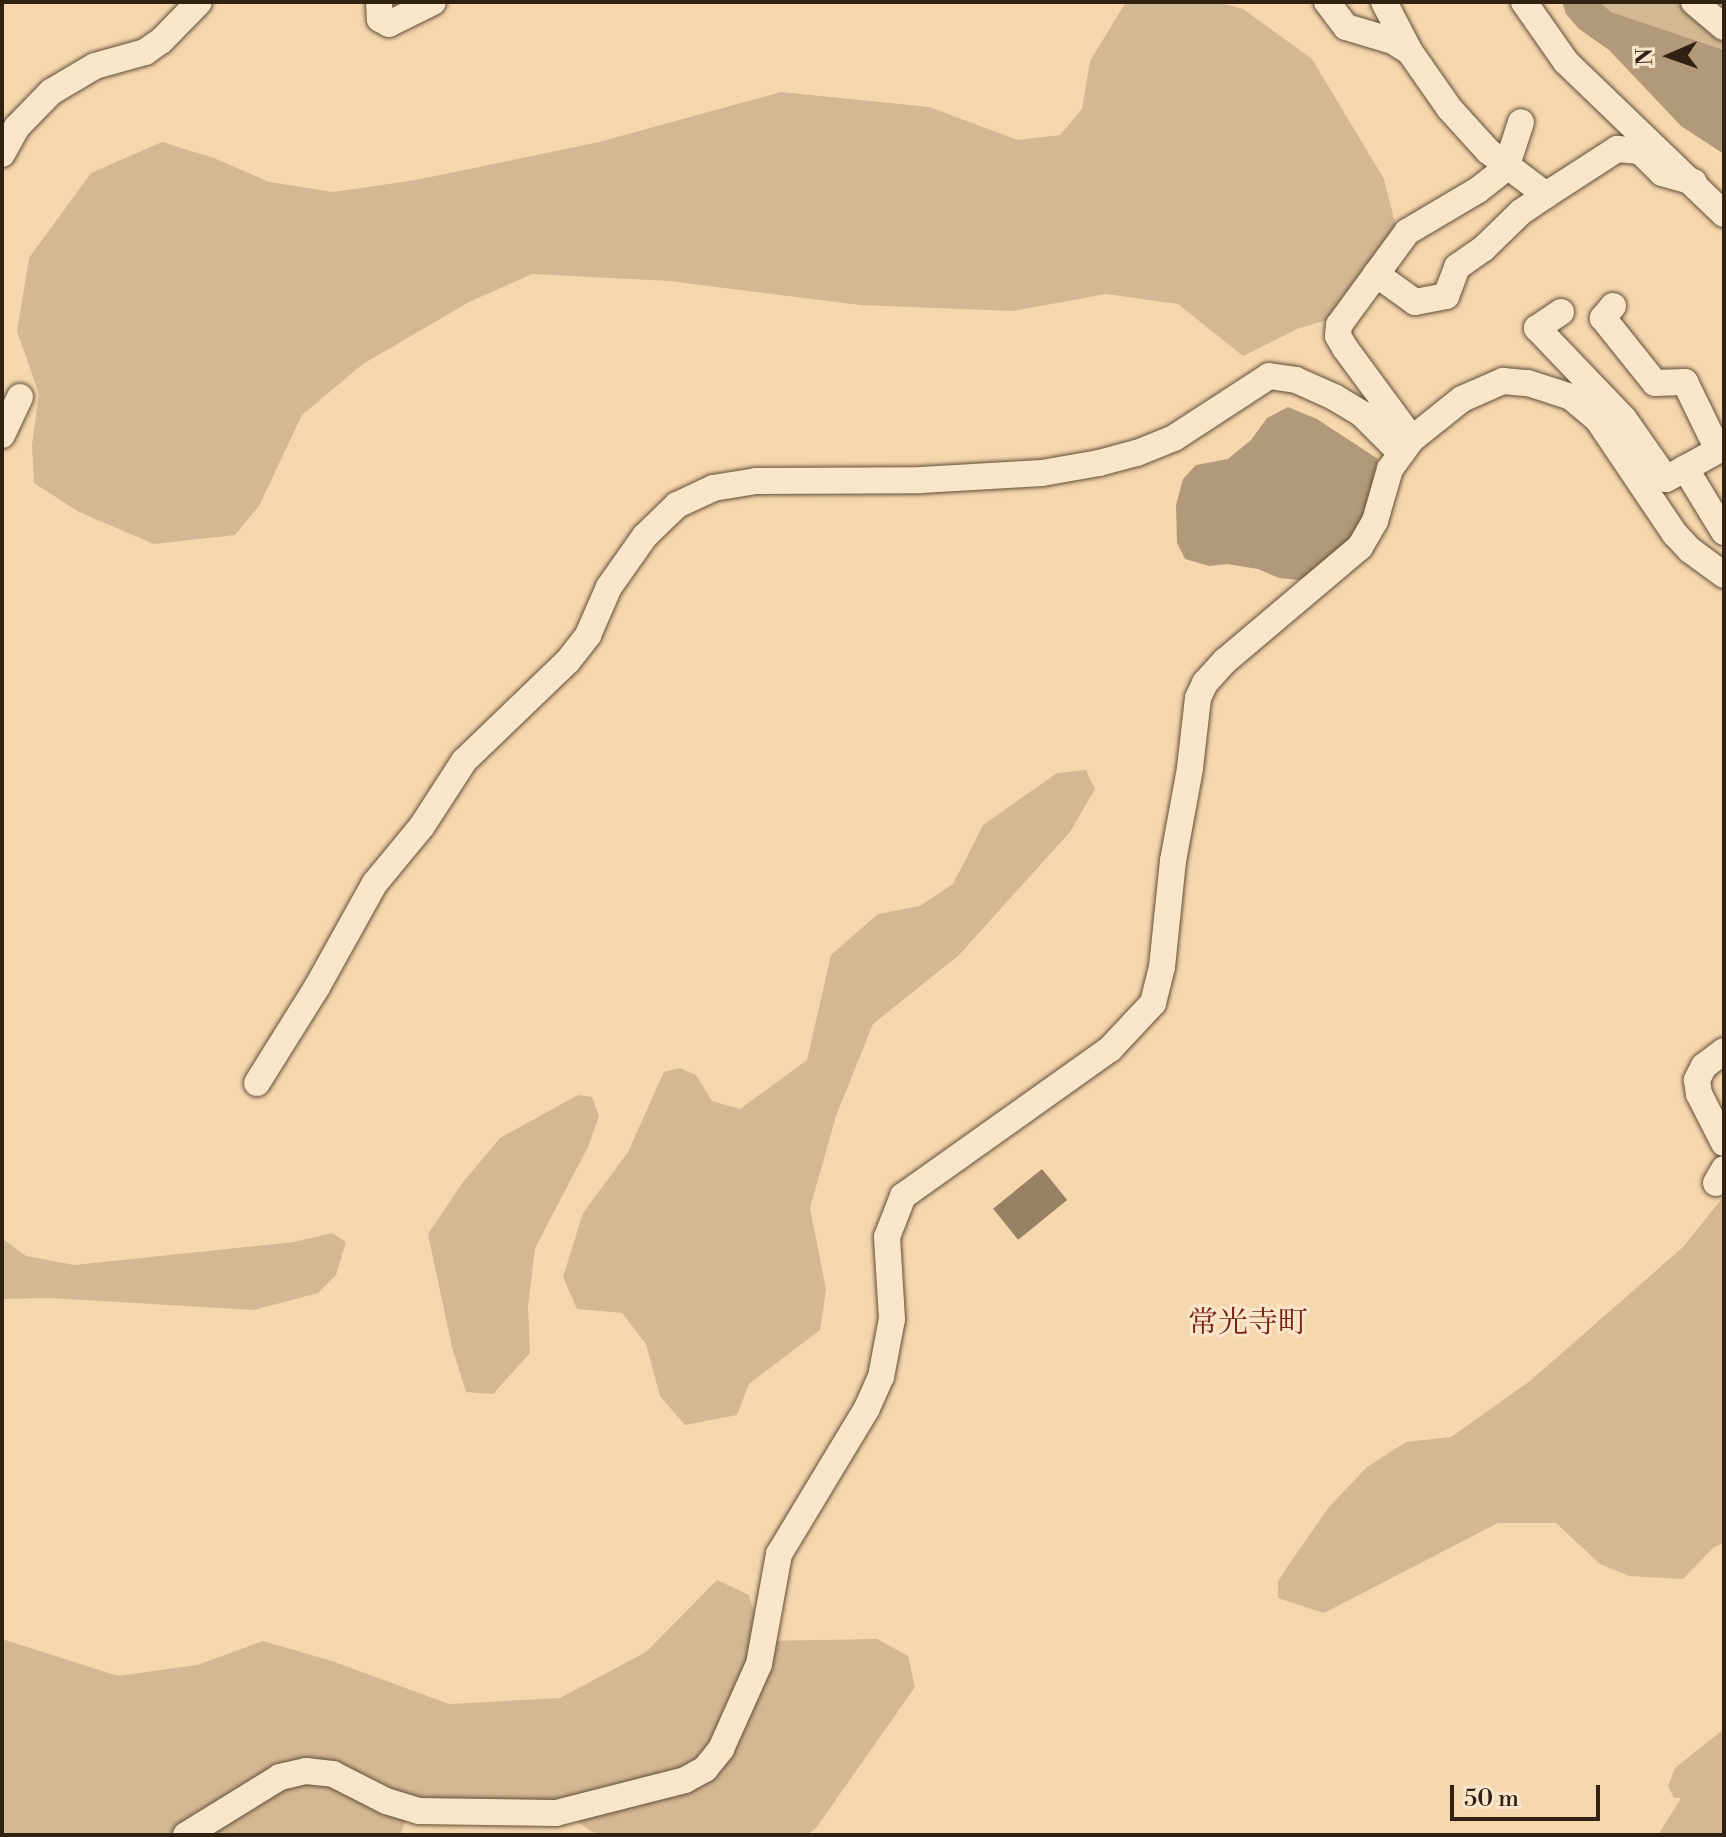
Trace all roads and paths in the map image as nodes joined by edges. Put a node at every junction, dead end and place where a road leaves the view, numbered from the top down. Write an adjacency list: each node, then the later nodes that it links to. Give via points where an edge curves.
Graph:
1 (199, 2): 11 (street, via 145,52 95,66 51,92 17,127)
2 (379, 2): 3 (street, via 380,19 389,24)
3 (433, 2)
4 (1327, 2): 9 (street, via 1346,27 1393,41)
5 (1384, 2): 9 (street)
6 (1524, 2): 13 (street, via 1566,62)
7 (1694, 2): 8 (street)
8 (1724, 27)
9 (1410, 52): 12 (street, via 1449,108)
10 (1521, 122): 12 (street)
11 (2, 154)
12 (1506, 168): 14 (street); 16 (street, via 1407,232)
13 (1694, 182): 14 (street, via 1662,173 1640,151 1617,149); 15 (street)
14 (1546, 195): 16 (street, via 1457,267 1446,296 1415,302)
15 (1724, 214)
16 (1376, 274): 21 (street, via 1339,325 1338,336)
17 (1613, 306): 22 (street, via 1603,318 1655,383 1685,382)
18 (1561, 312): 23 (street, via 1537,328 1624,419 1666,479)
19 (20, 397): 20 (street)
20 (2, 435)
21 (1406, 446): 25 (street, via 1462,399 1503,381 1571,397 1598,420 1675,534); 27 (street, via 1334,397 1296,380 1269,376 1174,438 1099,463 1042,473 921,480 756,481 713,488 677,505 645,536 609,587 588,635 568,661 464,761 422,826 375,883); 29 (street, via 1390,469 1375,521 1360,547 1225,661 1198,698 1153,1003 1110,1049 903,1196 887,1237 892,1319 881,1377 779,1554 759,1664 735,1722 705,1769 685,1780 556,1813 419,1811 333,1774 306,1771 280,1777)
22 (1721, 449): 23 (street)
23 (1685, 468): 24 (street)
24 (1724, 532)
25 (1724, 575)
26 (1724, 1051): 28 (street, via 1704,1066 1697,1080)
27 (257, 1083)
28 (1724, 1143)
29 (186, 1835)

